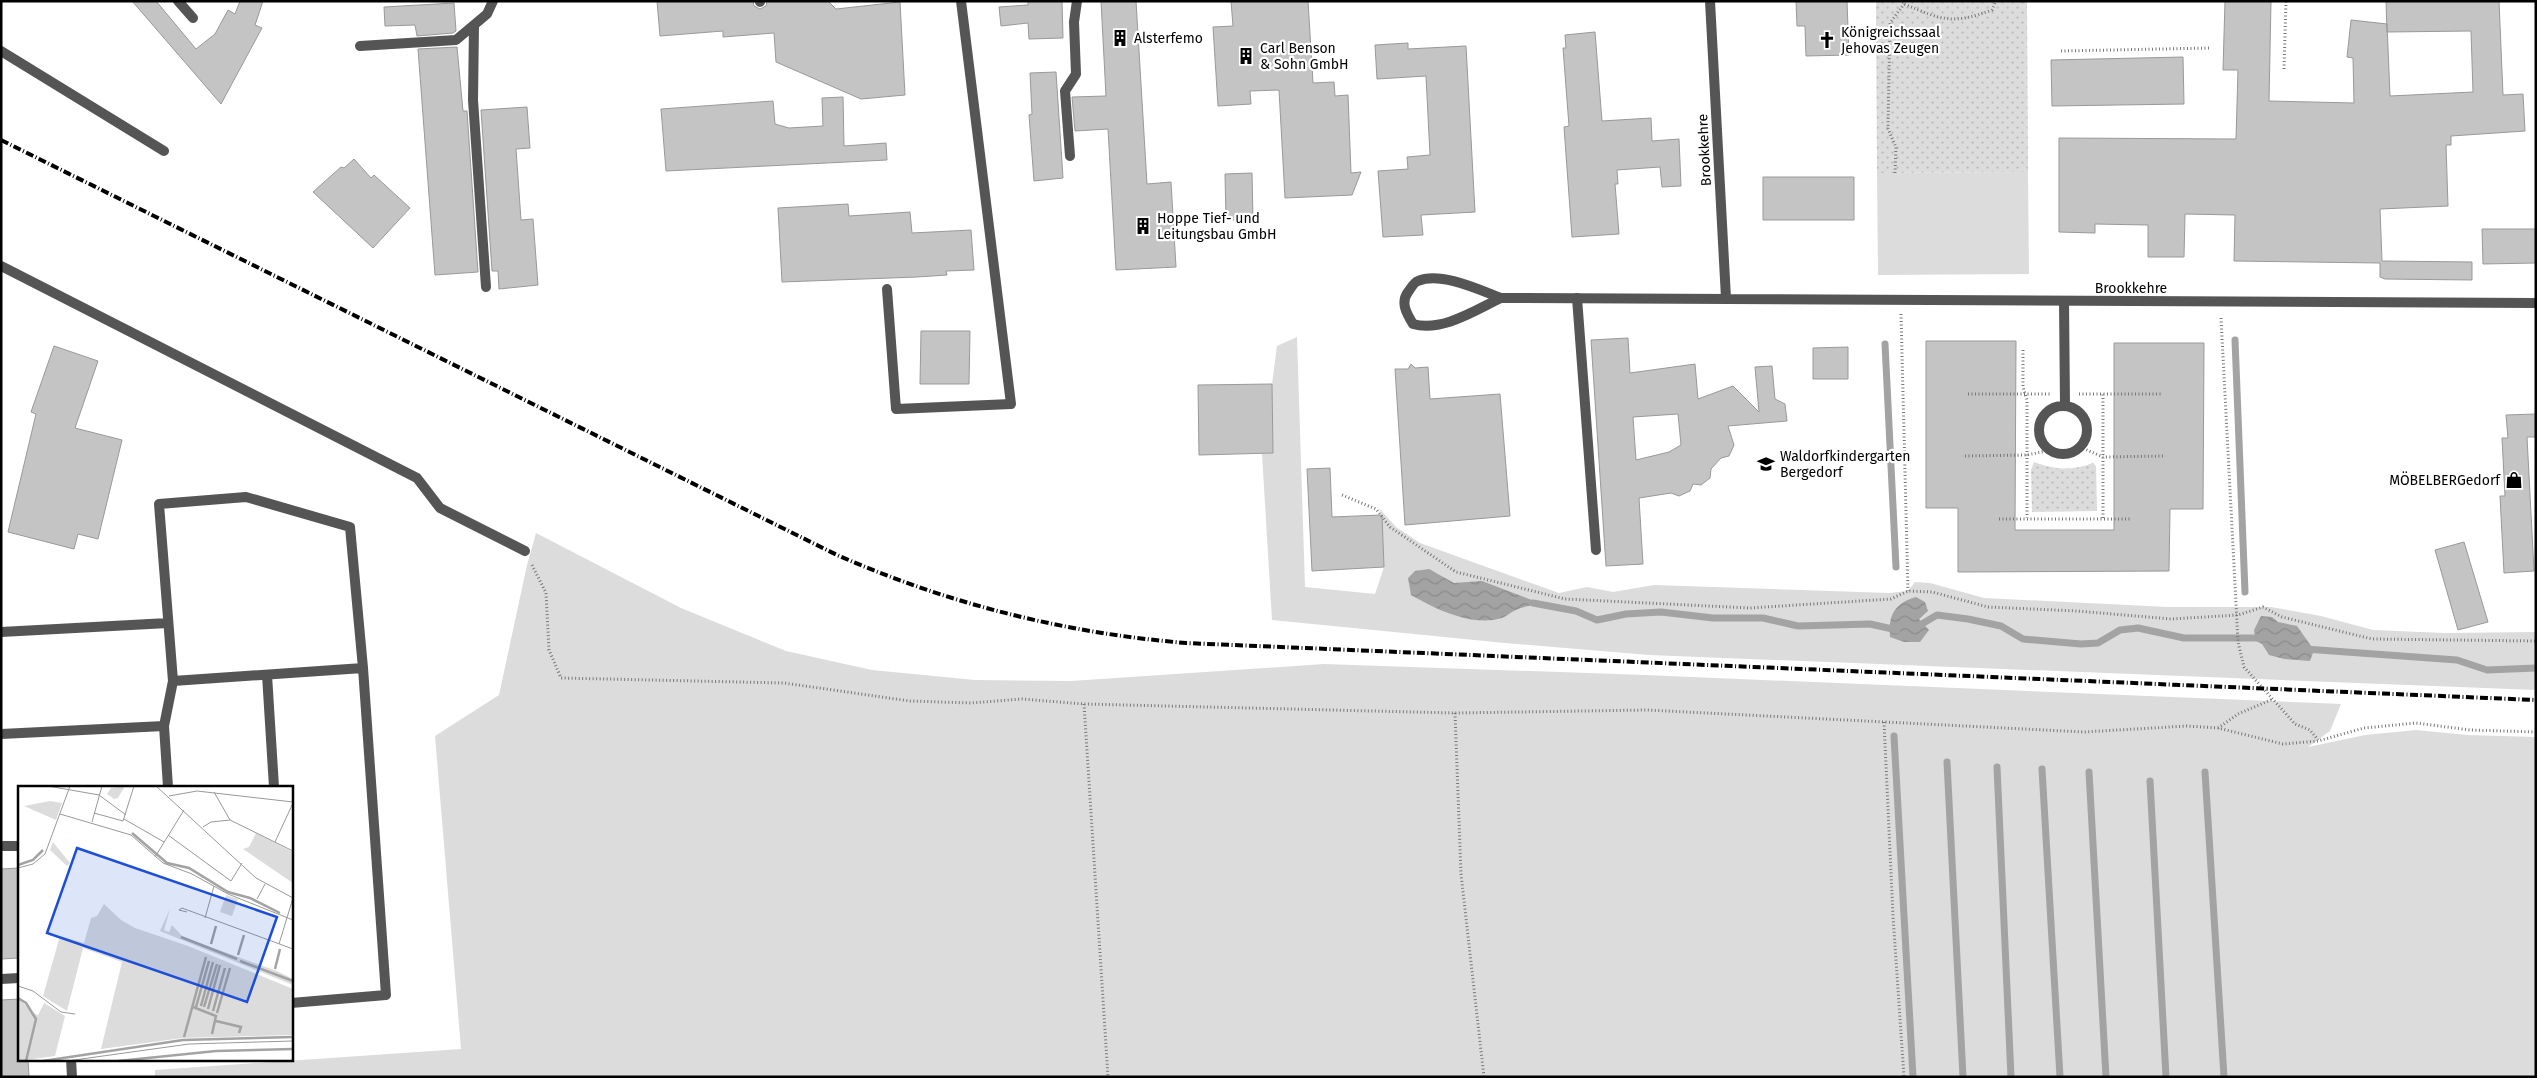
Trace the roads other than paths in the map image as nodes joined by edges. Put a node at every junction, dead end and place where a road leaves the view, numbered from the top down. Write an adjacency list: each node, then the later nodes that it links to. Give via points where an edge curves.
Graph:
1 (178, 1): 6 (street)
2 (493, 1): 7 (street, via 487,14)
3 (961, 1): 14 (street, via 1011,404 896,409)
4 (1077, 1): 11 (street, via 1074,22 1076,74 1066,90)
5 (1710, 1): 17 (street, Brookkehre)
6 (193, 18)
7 (474, 25): 8 (street, via 456,40); 13 (street, via 473,100)
8 (360, 46)
9 (1, 51): 10 (street)
10 (164, 151)
11 (1070, 156)
12 (1, 266): 22 (street, via 417,478 440,508)
13 (486, 287)
14 (888, 289)
15 (1501, 298): 15 (street, Brookkehre, via 1431,277 1416,281 1406,295 1404,310 1414,324 1426,328 1444,324); 16 (street, Brookkehre)
16 (1577, 298): 17 (street, Brookkehre); 21 (street)
17 (1726, 298): 18 (street, Brookkehre)
18 (2064, 301): 19 (street, Brookkehre); 20 (street)
19 (2536, 304)
20 (2065, 406): 20 (street, via 2050,410 2041,423 2041,438 2050,450 2066,454 2080,447 2087,434 2084,418)
21 (1596, 550)
22 (525, 551)
23 (168, 623): 24 (street); 25 (street, via 159,504 246,497 350,527); 27 (street)
24 (1, 632)
25 (363, 668): 26 (street); 36 (street, via 386,995)
26 (267, 675): 27 (street); 31 (street)
27 (173, 681): 28 (street)
28 (164, 726): 29 (street); 30 (street)
29 (1, 734)
30 (168, 786)
31 (274, 786)
32 (1, 846): 33 (street)
33 (18, 846)
34 (18, 978): 35 (street)
35 (1, 979)
36 (292, 1003)
37 (71, 1060): 38 (street)
38 (72, 1077)

